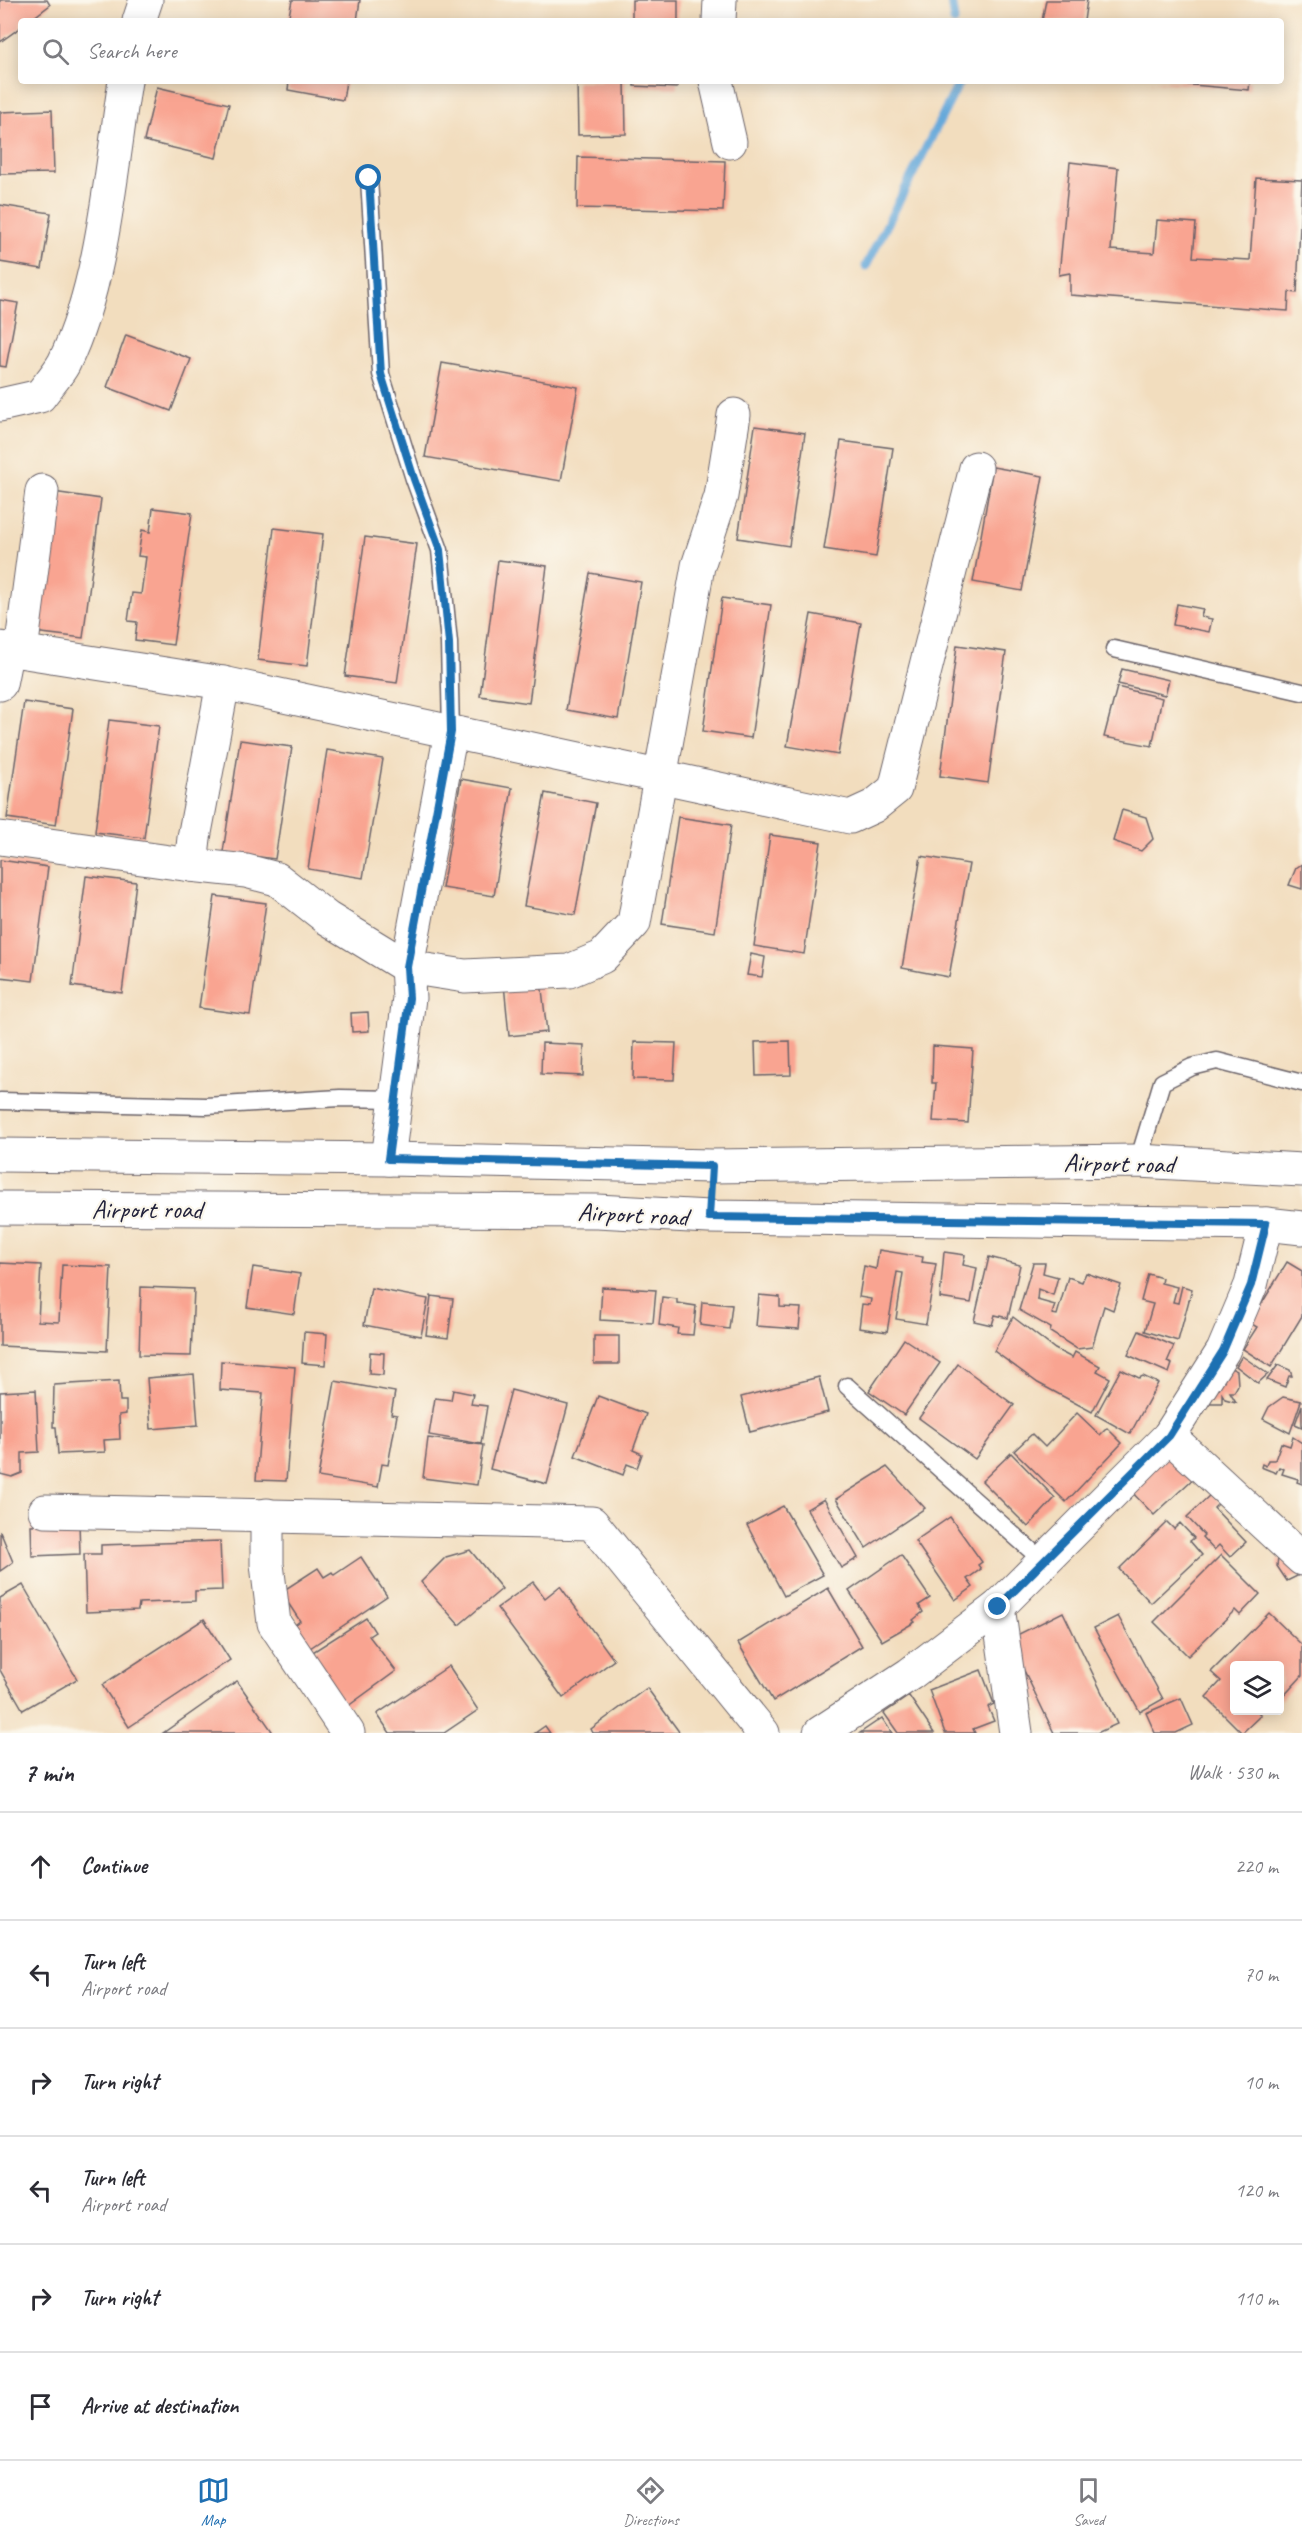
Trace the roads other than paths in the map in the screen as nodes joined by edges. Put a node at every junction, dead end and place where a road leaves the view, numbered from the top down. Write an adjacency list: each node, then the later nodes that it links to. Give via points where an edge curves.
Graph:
1 (146, 0): 3 (street)
2 (720, 0): 4 (street)
3 (140, 18)
4 (719, 18)
5 (125, 84): 9 (street, via 97,256 72,343 63,364 40,396)
6 (717, 84): 7 (street)
7 (730, 142)
8 (369, 178): 18 (lane, via 381,374 440,550 449,643)
9 (0, 405)
10 (734, 415): 19 (street, via 721,495 698,566)
11 (976, 468): 19 (street, via 895,789 874,806 850,817)
12 (42, 491): 14 (street)
13 (1114, 648): 17 (lane)
14 (9, 649): 15 (street); 16 (street)
15 (223, 683): 18 (street); 21 (street)
16 (0, 684)
17 (1302, 692)
18 (451, 732): 19 (street); 22 (street)
19 (661, 775): 22 (street, via 634,923 602,957 569,971 465,976)
20 (0, 838): 21 (street)
21 (191, 865): 22 (street, via 277,879 327,918)
22 (407, 967): 24 (street, via 409,998)
23 (1302, 1083): 28 (lane, via 1218,1061 1192,1067 1162,1082)
24 (396, 1099): 25 (lane, via 340,1098 206,1106); 27 (street)
25 (0, 1101)
26 (0, 1155): 27 (street, Airport road)
27 (388, 1159): 29 (street, Airport road)
28 (1138, 1161): 29 (street, Airport road); 30 (street, Airport road)
29 (712, 1166): 32 (street)
30 (1302, 1170)
31 (0, 1208): 32 (street, Airport road, via 597,1211)
32 (709, 1217): 33 (street, Airport road)
33 (1266, 1224): 34 (street, Airport road); 36 (street, via 1251,1285 1223,1351)
34 (1302, 1228)
35 (847, 1386): 40 (lane)
36 (1169, 1436): 39 (street); 40 (street)
37 (45, 1511): 38 (street)
38 (267, 1515): 42 (street, via 267,1564 274,1623); 43 (street, via 592,1523)
39 (1302, 1559)
40 (1045, 1563): 41 (street)
41 (998, 1607): 44 (street, via 910,1674); 45 (street)
42 (348, 1733)
43 (763, 1733)
44 (820, 1733)
45 (1016, 1733)

